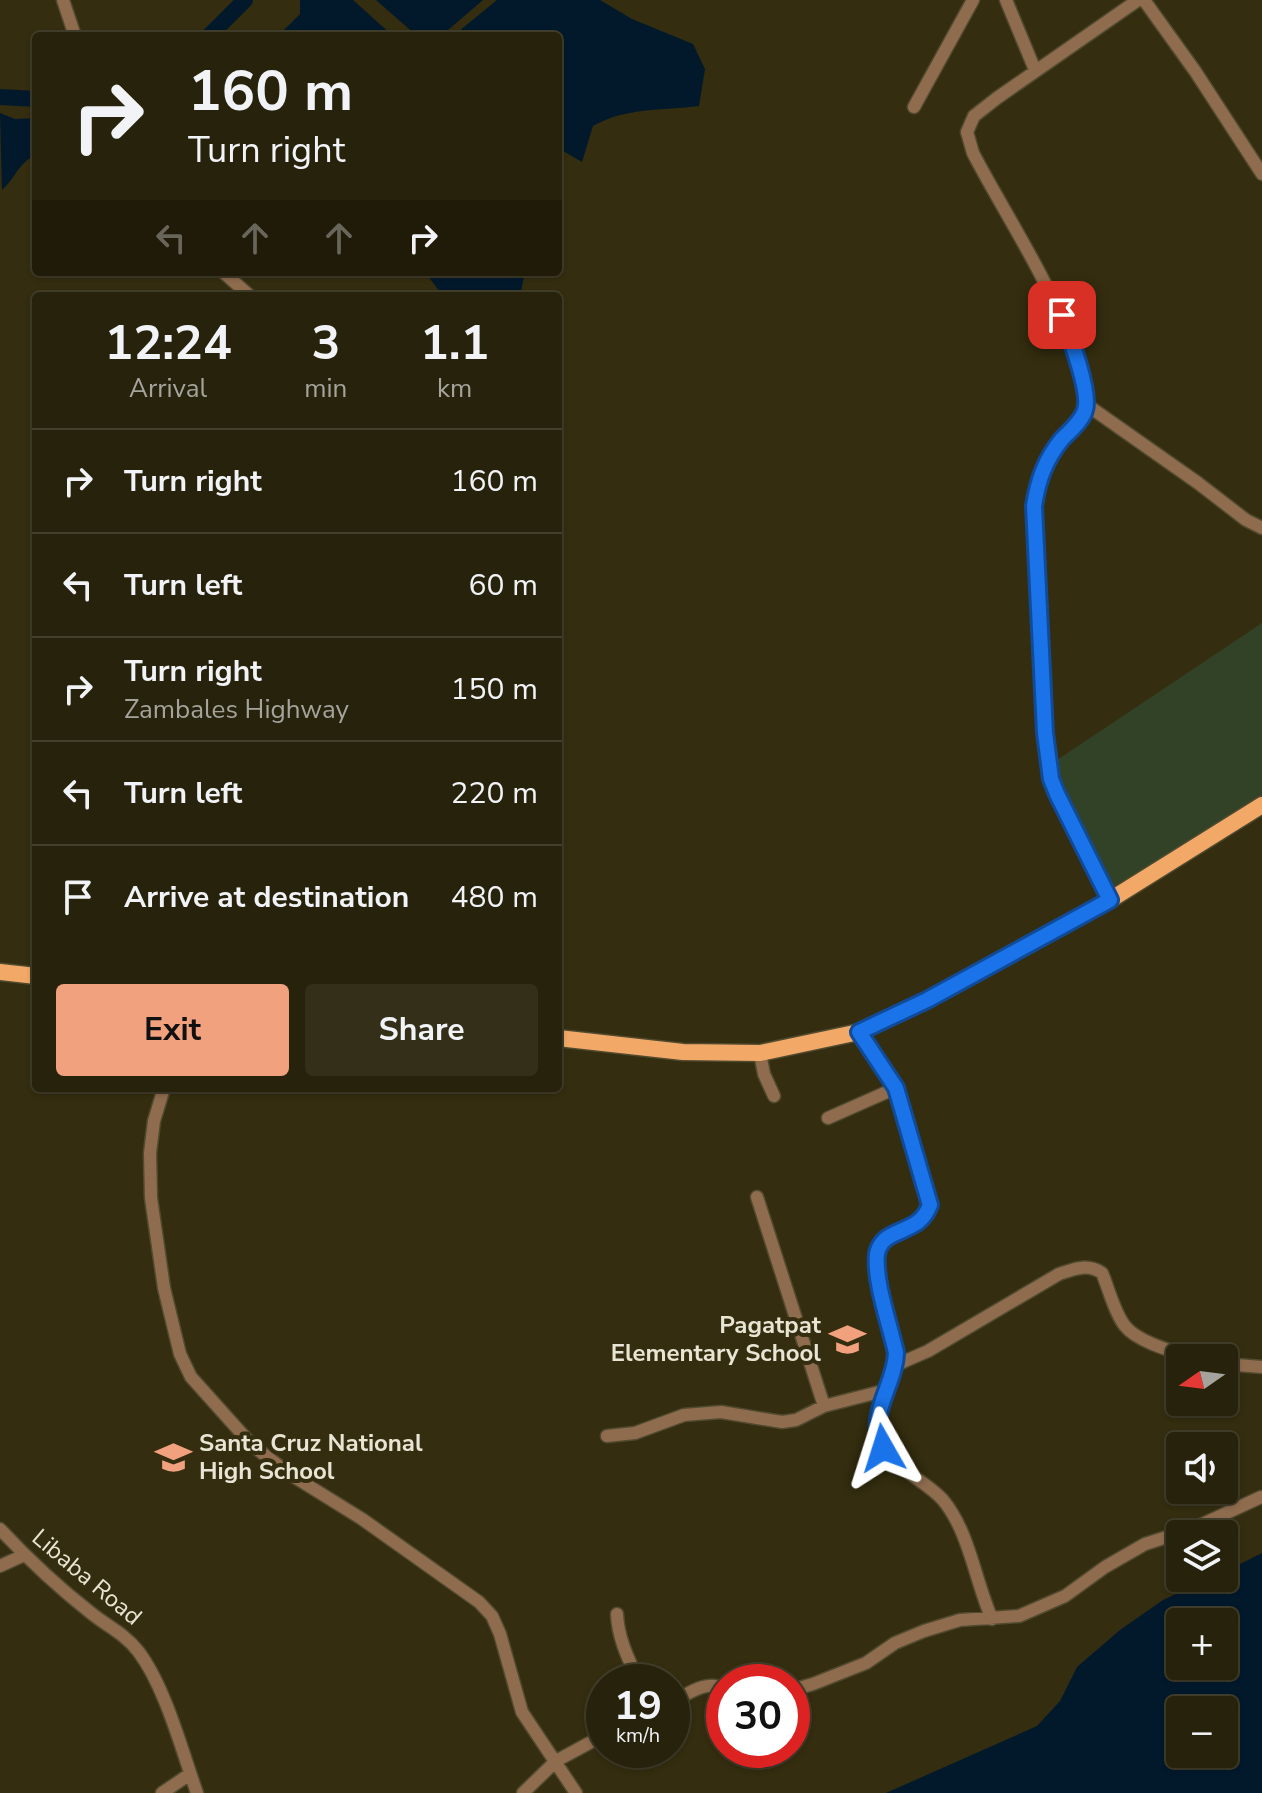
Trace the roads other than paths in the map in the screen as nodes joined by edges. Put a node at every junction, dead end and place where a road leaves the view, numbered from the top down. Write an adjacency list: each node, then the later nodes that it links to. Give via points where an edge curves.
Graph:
1 (63, 0): 5 (street)
2 (973, 0): 7 (street)
3 (1006, 0): 6 (street)
4 (1141, 0): 6 (street); 8 (street)
5 (74, 32)
6 (1035, 70): 11 (street, via 974,116 968,142 1062,315)
7 (914, 107)
8 (1262, 174)
9 (228, 276): 10 (street)
10 (246, 292)
11 (1087, 405): 12 (street); 14 (street, via 1040,474 1034,534 1051,779)
12 (1262, 528)
13 (1260, 809): 14 (main road)
14 (1110, 900): 17 (main road)
15 (0, 972): 16 (main road)
16 (32, 976)
17 (859, 1032): 19 (main road); 20 (street)
18 (562, 1038): 19 (main road, via 683,1052)
19 (760, 1053): 22 (street)
20 (896, 1088): 23 (street); 26 (street, via 930,1205 920,1223 889,1236 877,1253)
21 (163, 1092): 41 (street, via 150,1153 151,1198 164,1288 191,1377 252,1445 479,1602 500,1634 522,1712)
22 (774, 1096)
23 (828, 1118)
24 (757, 1197): 30 (street)
25 (1166, 1350): 26 (street, via 1131,1332 1102,1273 1082,1267 1059,1274)
26 (896, 1365): 29 (street)
27 (1238, 1365): 28 (street)
28 (1262, 1367)
29 (887, 1390): 30 (street); 37 (street, via 879,1409 879,1439 896,1463 941,1498 957,1520)
30 (824, 1406): 31 (street, via 782,1422 721,1412 684,1415 635,1433)
31 (607, 1436)
32 (1261, 1497): 37 (street, via 1145,1544 1065,1596 1019,1616)
33 (0, 1529): 34 (street, Libaba Road)
34 (24, 1555): 35 (street); 42 (street, Libaba Road, via 138,1651)
35 (0, 1566)
36 (617, 1614): 38 (street)
37 (992, 1619): 39 (street, via 960,1620 924,1631 866,1663)
38 (630, 1664)
39 (810, 1685)
40 (586, 1745): 41 (street)
41 (556, 1761): 45 (street); 46 (street)
42 (190, 1774): 43 (street); 44 (street, Libaba Road)
43 (162, 1793)
44 (197, 1793)
45 (523, 1793)
46 (576, 1793)

